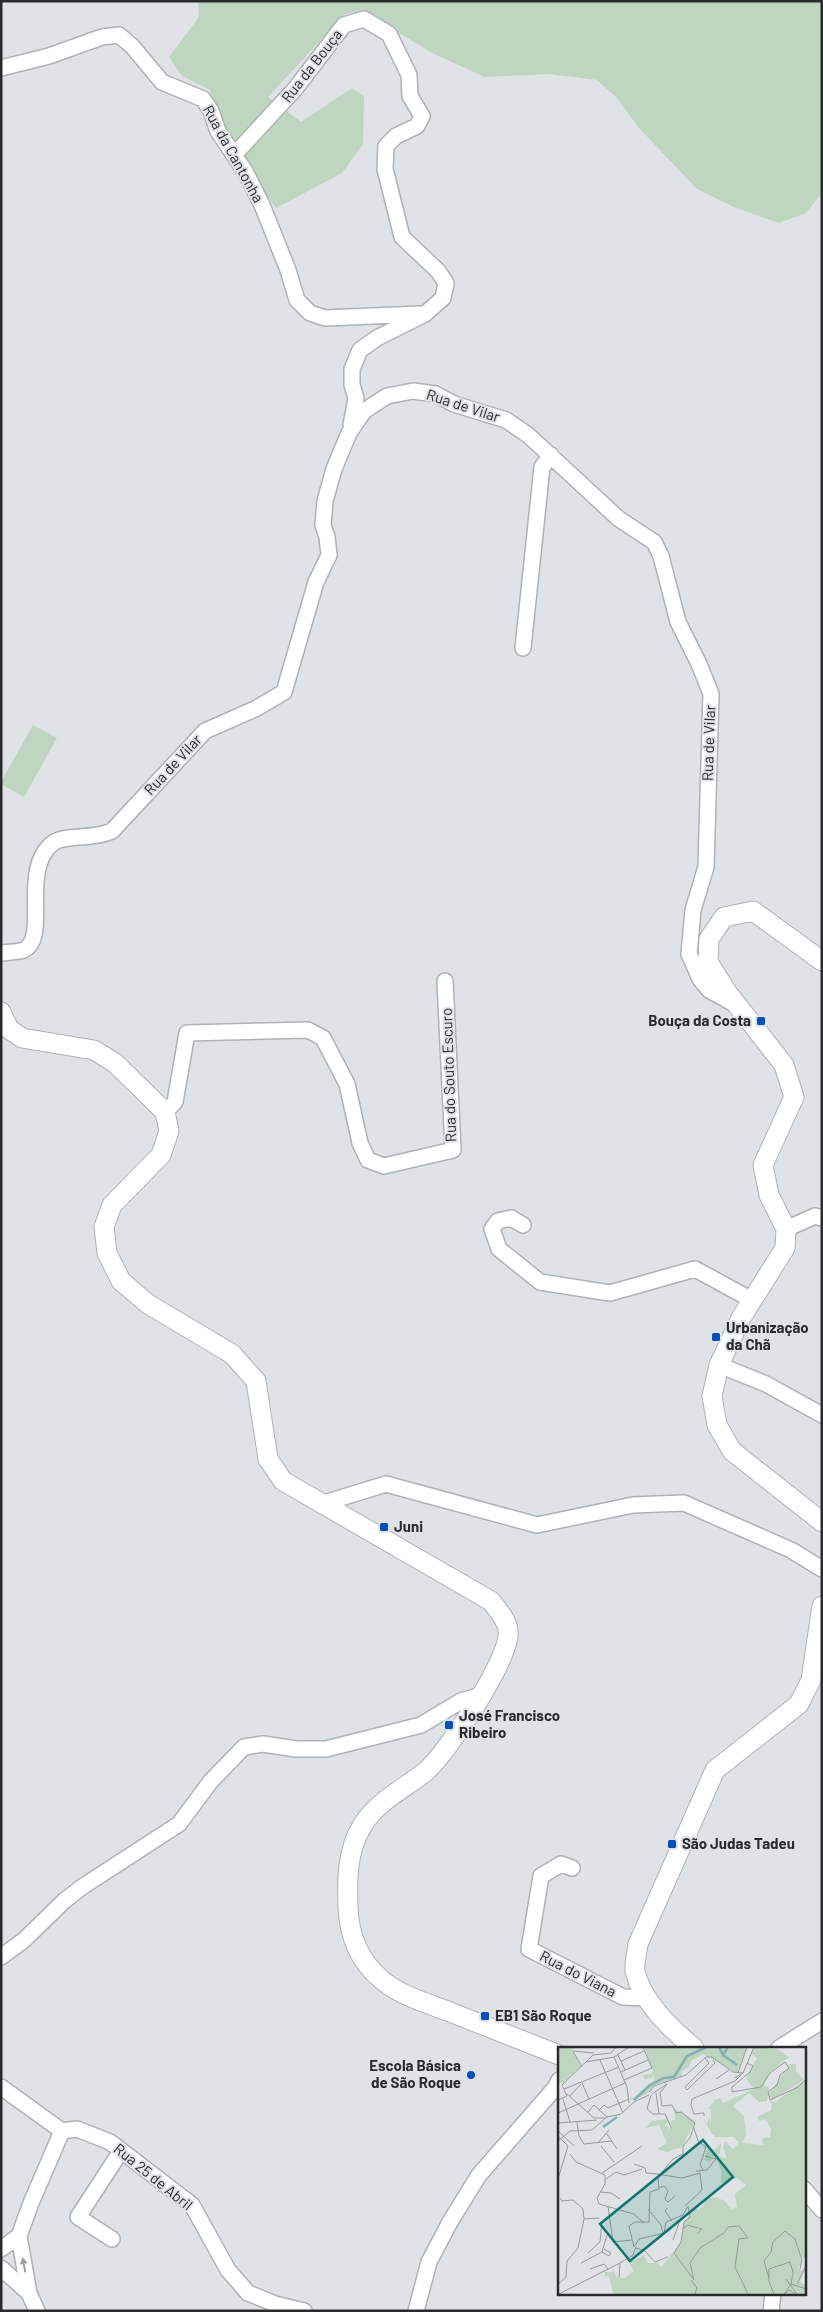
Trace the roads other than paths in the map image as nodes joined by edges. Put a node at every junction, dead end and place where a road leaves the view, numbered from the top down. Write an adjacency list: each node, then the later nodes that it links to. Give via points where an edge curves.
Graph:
1 (1, 68): 2 (street, Rua da Cantonha, via 49,56 102,37 119,35 162,82 203,99)
2 (234, 155): 3 (street, Rua da Cantonha, via 262,205 298,300 310,313 325,318); 3 (street, Rua da Bouça, via 295,89 344,25 364,19 389,34 409,75 410,96 422,116 418,126 396,136 386,146 385,169 394,212 402,236 446,283 444,298)
3 (425, 314): 4 (street, Rua da Bouça, via 360,350 352,368 356,398)
4 (349, 433): 5 (street, Rua de Vilar, via 364,411 387,396 413,391 435,394 454,404 506,420); 7 (street, Rua de Vilar, via 325,501 323,525 329,555 316,582 284,692 205,731 112,831 95,837 64,838 52,843 38,862 34,880 36,916 32,942 24,950)
5 (551, 455): 6 (street, via 542,466); 10 (street, Rua de Vilar, via 619,519 654,542 661,556 678,622 711,694 706,868 694,910 689,954 700,979 709,990)
6 (524, 648)
7 (1, 953)
8 (822, 961): 10 (street, via 753,912 724,917 709,939 708,962)
9 (445, 980): 12 (street, Rua do Souto Escuro, via 453,1150 384,1166 368,1160 360,1143 347,1084 323,1038 308,1030 187,1033 175,1102)
10 (740, 1007): 15 (street, via 784,1065 794,1096 763,1166 770,1195)
11 (1, 1012): 12 (street, via 9,1029 22,1038 94,1050 115,1064)
12 (165, 1112): 19 (street, via 169,1131 161,1155 112,1205 104,1227 107,1253 121,1281 148,1304 232,1354 256,1381 268,1459 283,1481)
13 (822, 1218): 15 (street, via 815,1216)
14 (523, 1224): 16 (street, via 511,1218 498,1221 492,1229 499,1249 540,1282 610,1293 695,1268)
15 (786, 1229): 16 (street, via 785,1248)
16 (752, 1300): 17 (street, via 740,1318)
17 (719, 1365): 18 (street, via 766,1384); 20 (street, via 712,1396 717,1425 732,1451)
18 (822, 1416)
19 (320, 1504): 21 (street, via 386,1484 536,1526 633,1505 684,1504 791,1550); 23 (street, via 491,1601 508,1630 505,1651)
20 (822, 1522)
21 (822, 1569)
22 (822, 1606): 26 (street, via 811,1680 799,1704 716,1770 672,1867 638,1944 635,1970)
23 (481, 1695): 25 (street, via 461,1701 421,1725 326,1749 262,1744 244,1747 211,1781 179,1824 82,1887); 30 (street, via 446,1750 426,1771 375,1810 362,1826 348,1865 349,1918 364,1964 388,1984 416,1999)
24 (572, 1868): 26 (street, Rua do Viana, via 561,1864 541,1876 529,1949 623,1997)
25 (1, 1957)
26 (647, 1998): 28 (street)
27 (822, 2021): 29 (street)
28 (693, 2047)
29 (781, 2047)
30 (558, 2055)
31 (558, 2083): 45 (street, via 469,2191 429,2262)
32 (1, 2087): 33 (street)
33 (62, 2131): 34 (street, Rua 25 de Abril, via 78,2129 110,2142); 37 (street)
34 (122, 2151): 38 (street, via 78,2217); 44 (street, Rua 25 de Abril, via 192,2205 228,2270 248,2293)
35 (806, 2191): 36 (street)
36 (822, 2210)
37 (19, 2236): 39 (street); 41 (street, one-way to 37)
38 (112, 2239)
39 (1, 2249)
40 (1, 2268): 41 (street)
41 (29, 2294): 43 (street)
42 (773, 2294): 46 (street)
43 (37, 2311)
44 (304, 2311)
45 (416, 2311)
46 (771, 2311)

